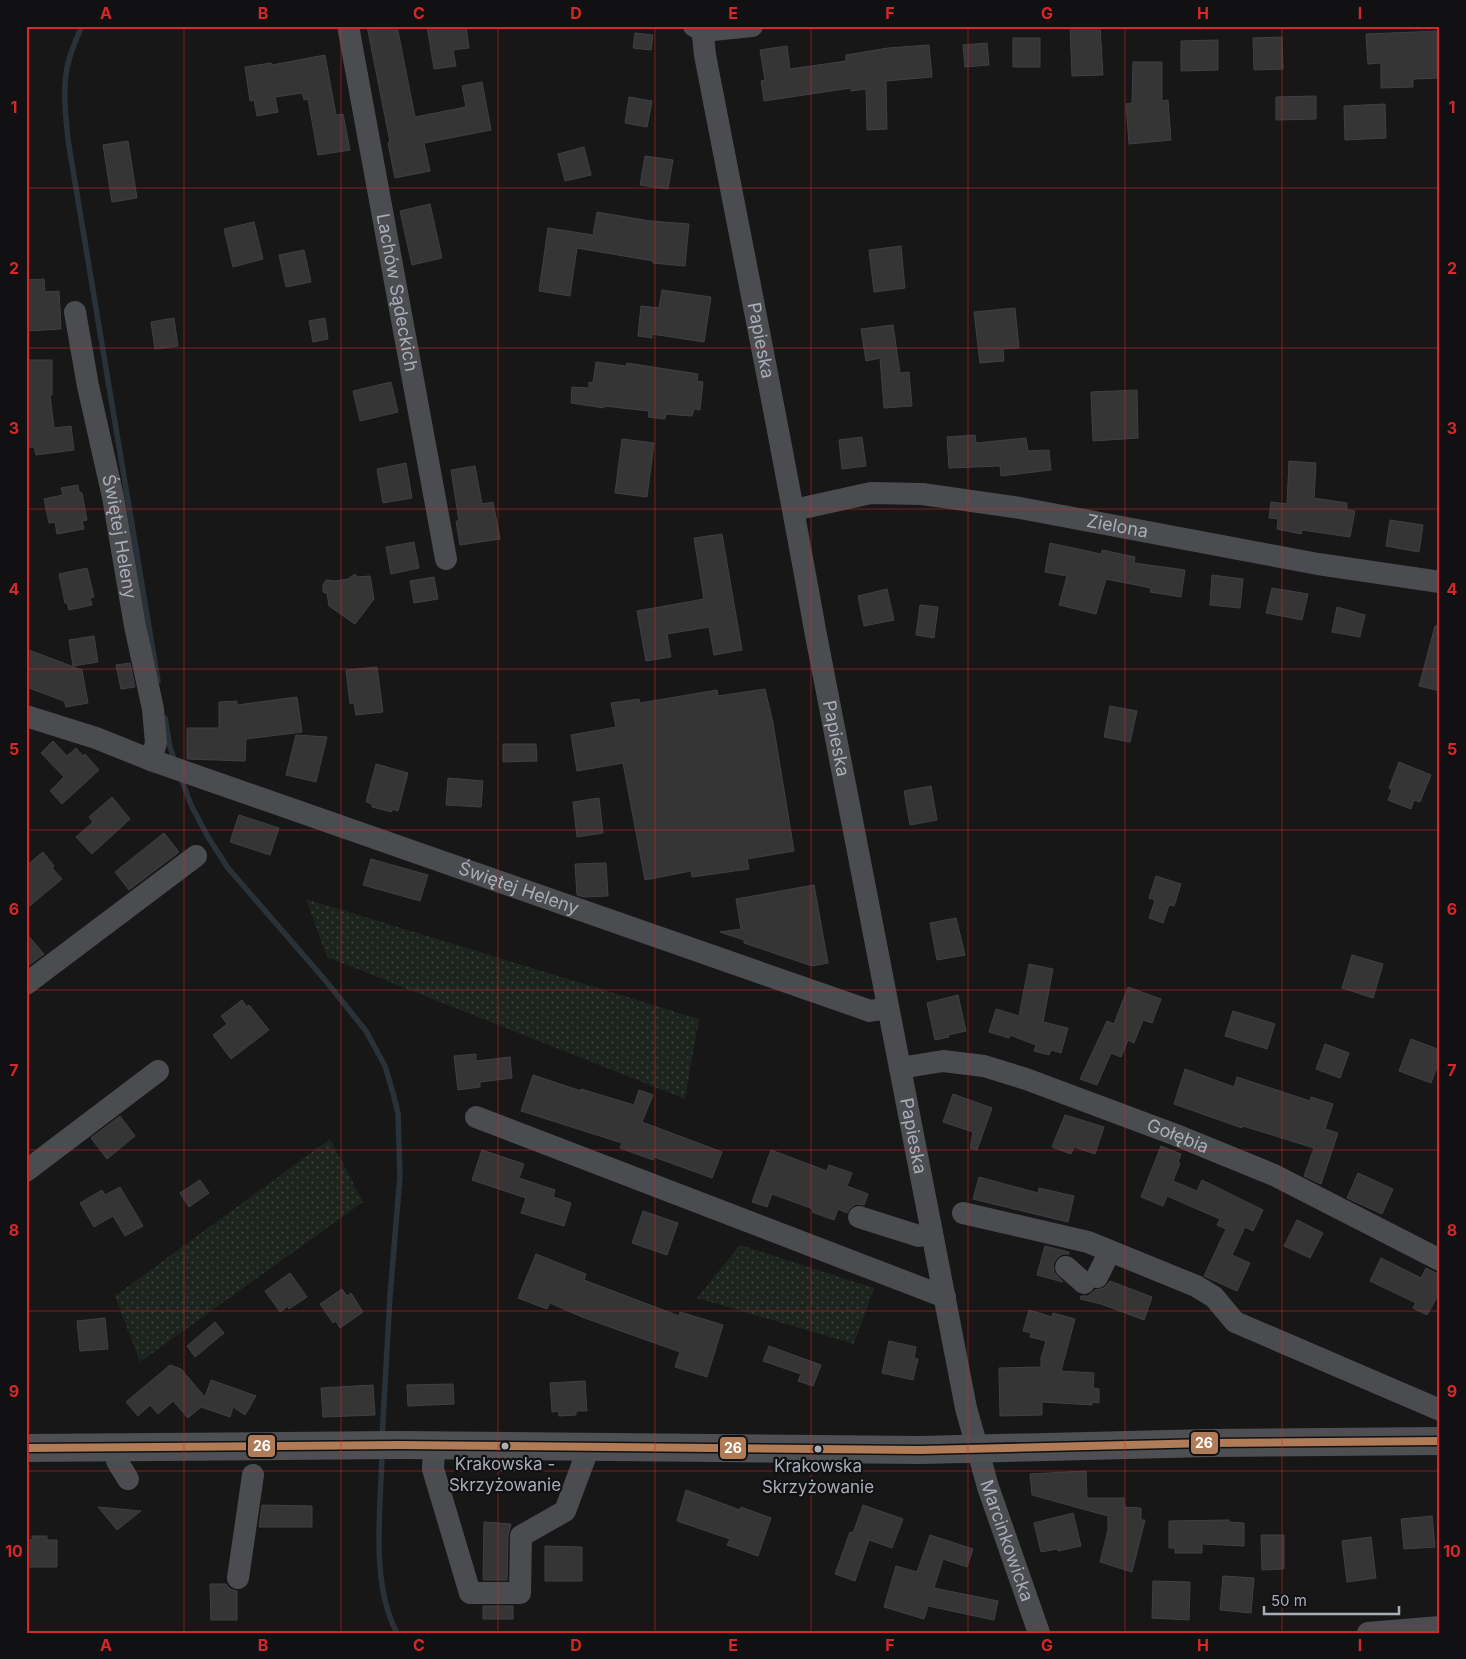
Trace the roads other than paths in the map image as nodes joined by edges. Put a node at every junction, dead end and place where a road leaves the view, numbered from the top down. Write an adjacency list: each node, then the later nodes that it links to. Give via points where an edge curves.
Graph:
1 (348, 26): 6 (street, Lachów Sądeckich)
2 (752, 26): 3 (street)
3 (700, 28): 5 (street, Papieska)
4 (75, 312): 9 (street, Świętej Heleny, via 153,708)
5 (794, 510): 7 (street, Zielona, via 872,493 922,494 1020,508 1318,564); 12 (street, Papieska)
6 (446, 559)
7 (1440, 582)
8 (26, 716): 9 (street, Świętej Heleny, via 96,738)
9 (156, 762): 12 (street, Świętej Heleny, via 870,1011)
10 (196, 856): 11 (street)
11 (26, 984)
12 (888, 1008): 13 (street, Papieska)
13 (900, 1068): 21 (street, Gołębia, via 943,1061 984,1066 1026,1079 1274,1175); 23 (street, Papieska)
14 (158, 1072): 16 (street)
15 (476, 1117): 23 (street)
16 (26, 1171)
17 (964, 1213): 20 (street, via 1088,1242)
18 (859, 1217): 19 (street)
19 (919, 1236)
20 (1110, 1251): 22 (street, via 1091,1280); 24 (street, via 1196,1286 1214,1297 1235,1322)
21 (1440, 1260)
22 (1066, 1267)
23 (945, 1297): 29 (street, Papieska)
24 (1440, 1410)
25 (1440, 1440): 29 (main road)
26 (434, 1446): 27 (main road); 27 (street, via 433,1469 470,1593 520,1593 521,1536 565,1511); 28 (main road)
27 (589, 1447): 29 (main road)
28 (26, 1448)
29 (977, 1449): 33 (street, Marcinkowicka)
30 (253, 1475): 31 (street)
31 (238, 1578)
32 (1440, 1627): 34 (street)
33 (1039, 1633)
34 (1368, 1633)

